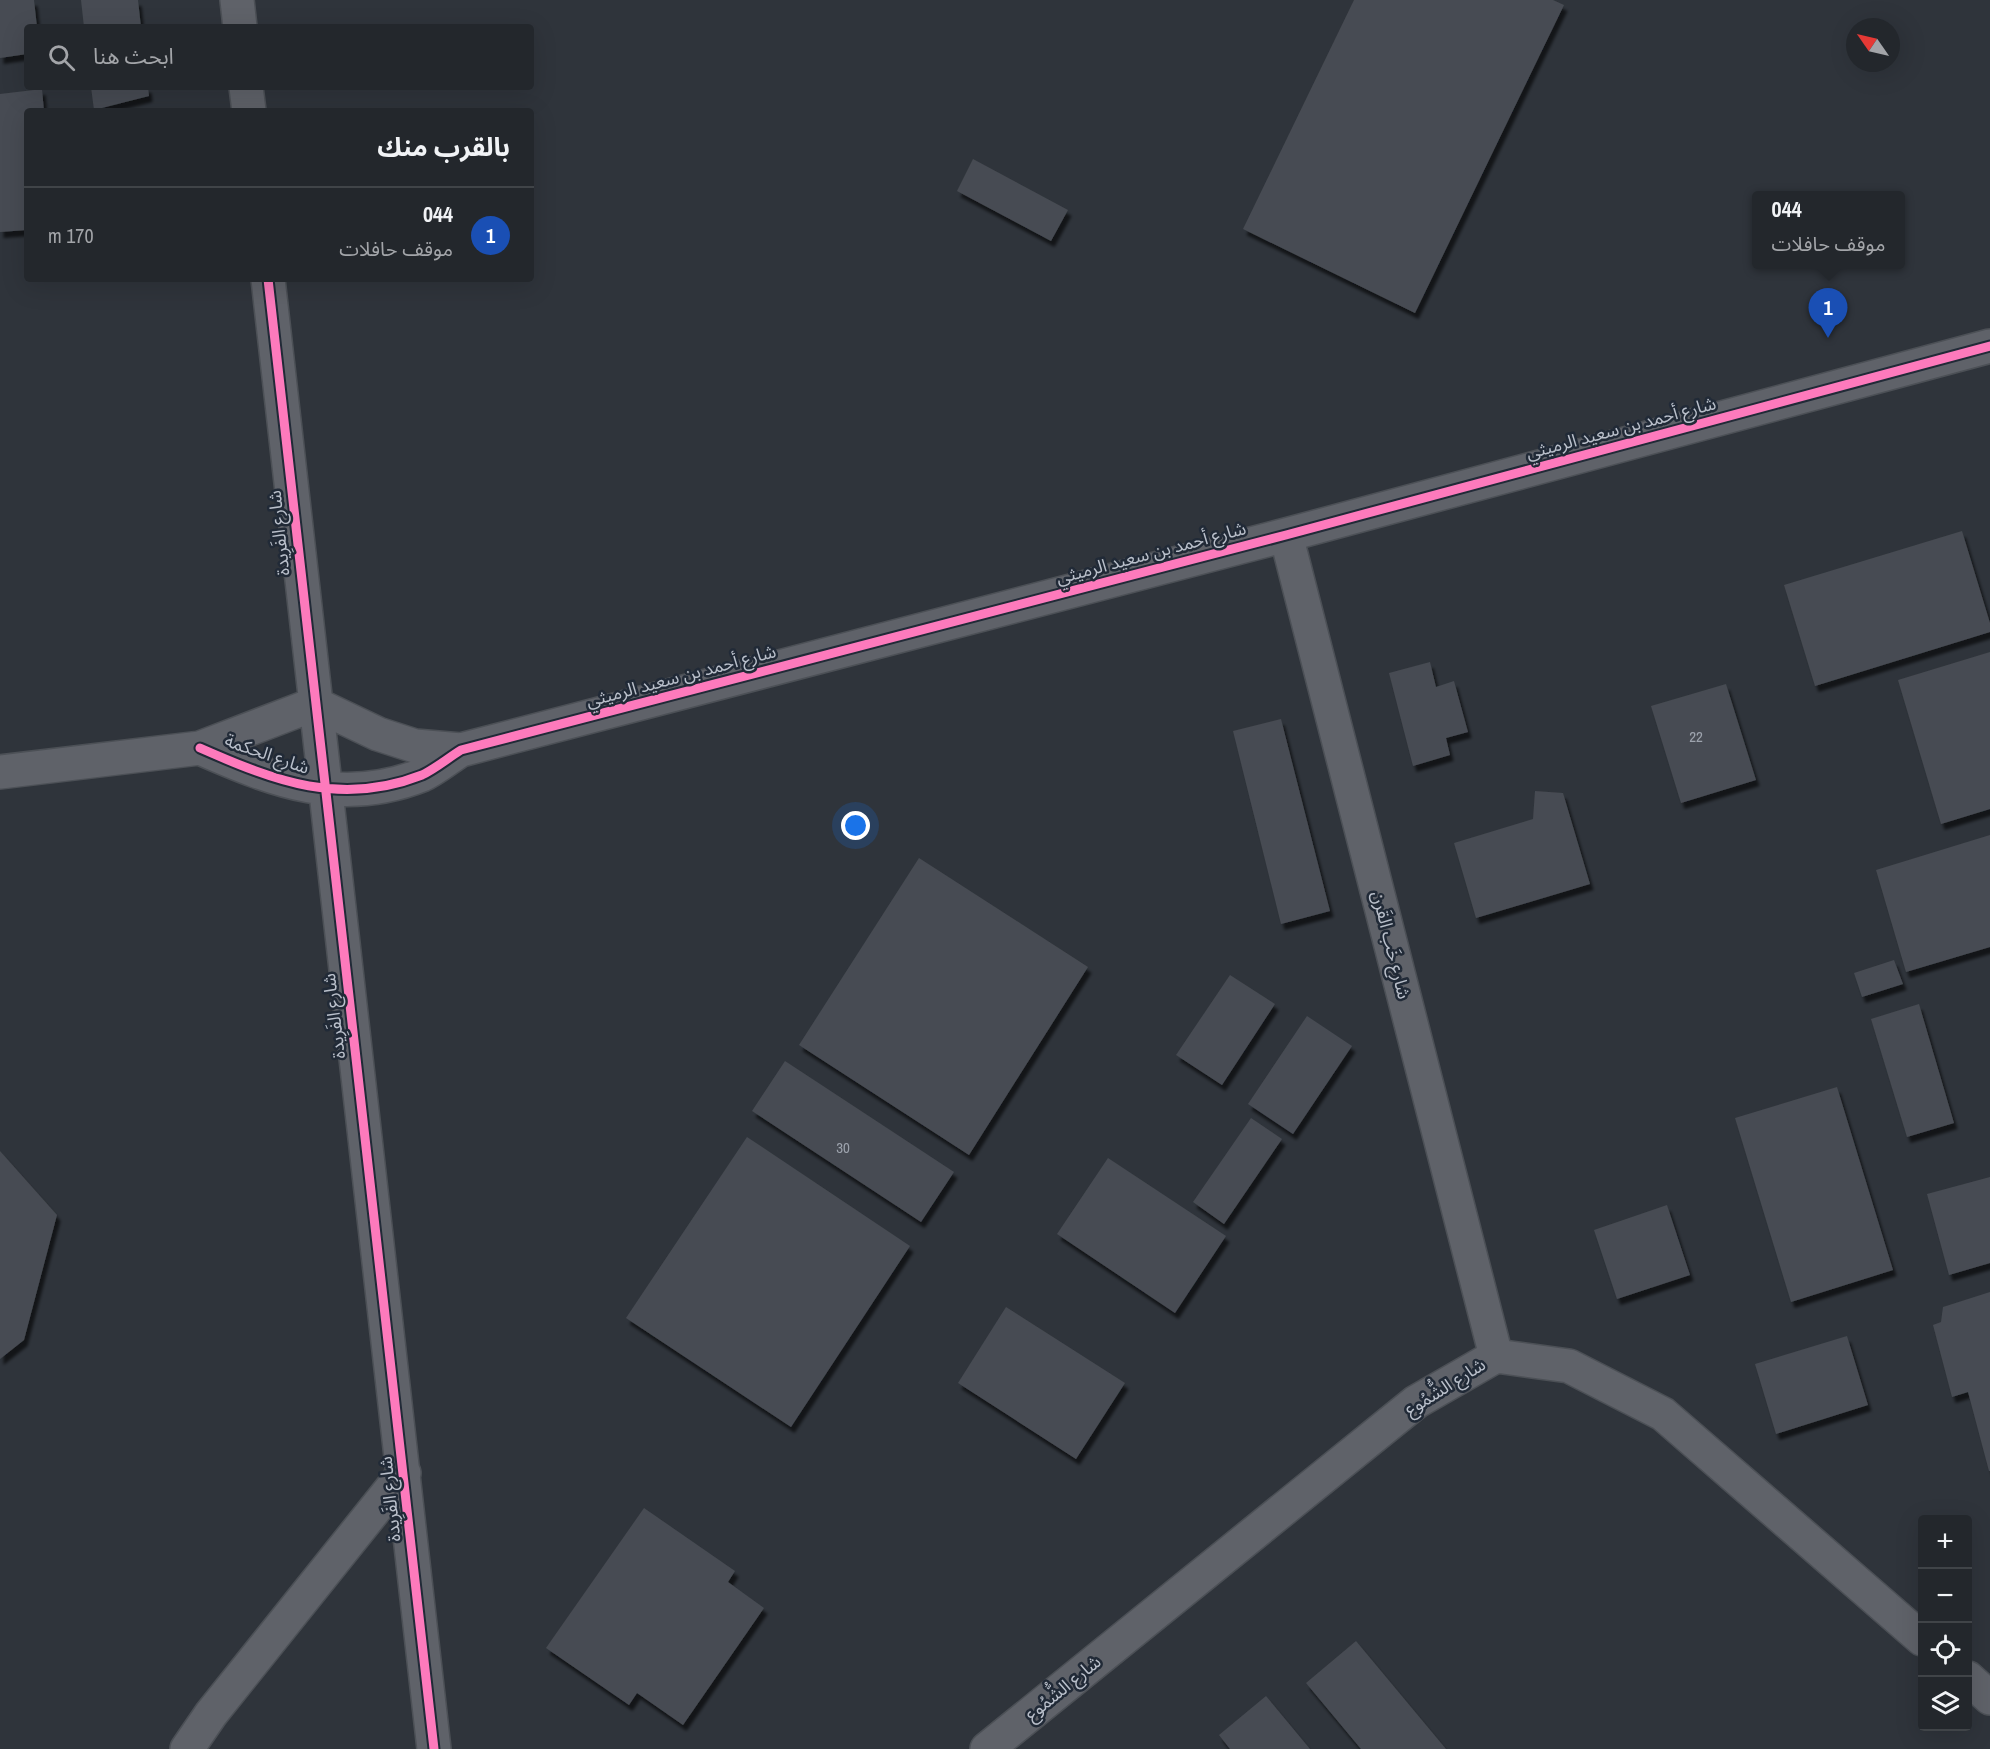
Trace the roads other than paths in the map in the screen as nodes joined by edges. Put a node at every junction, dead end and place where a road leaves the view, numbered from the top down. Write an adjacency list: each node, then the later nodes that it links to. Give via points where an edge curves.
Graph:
1 (237, 0): 2 (street)
2 (240, 24)
3 (246, 90): 4 (street)
4 (249, 108)
5 (268, 282): 8 (street, شارع الفَرِيدة)
6 (1990, 346): 7 (street, شارع أحمد بن سعيد الرميثي)
7 (1286, 535): 10 (street, شارع أحمد بن سعيد الرميثي); 13 (street, شارع خَب القَرن)
8 (315, 704): 9 (street, شارع الحكمة); 10 (street, شارع أحمد بن سعيد الرميثي, via 378,735 415,746); 12 (street, شارع الفَرِيدة)
9 (200, 748): 11 (street, شارع الحكمة); 12 (street, شارع الحكمة, via 288,782)
10 (461, 750): 12 (street, شارع أحمد بن سعيد الرميثي, via 424,774 390,785 358,790)
11 (0, 772)
12 (324, 789): 14 (street, شارع الفَرِيدة)
13 (1496, 1356): 15 (street, شارع الشُّمُوع, via 1569,1366 1663,1414); 18 (street, شارع الشُّمُوع, via 1416,1402)
14 (404, 1473): 19 (street); 20 (street, شارع الفَرِيدة)
15 (1918, 1635)
16 (1972, 1682): 17 (street)
17 (1990, 1698)
18 (1001, 1745)
19 (187, 1749)
20 (434, 1749)

